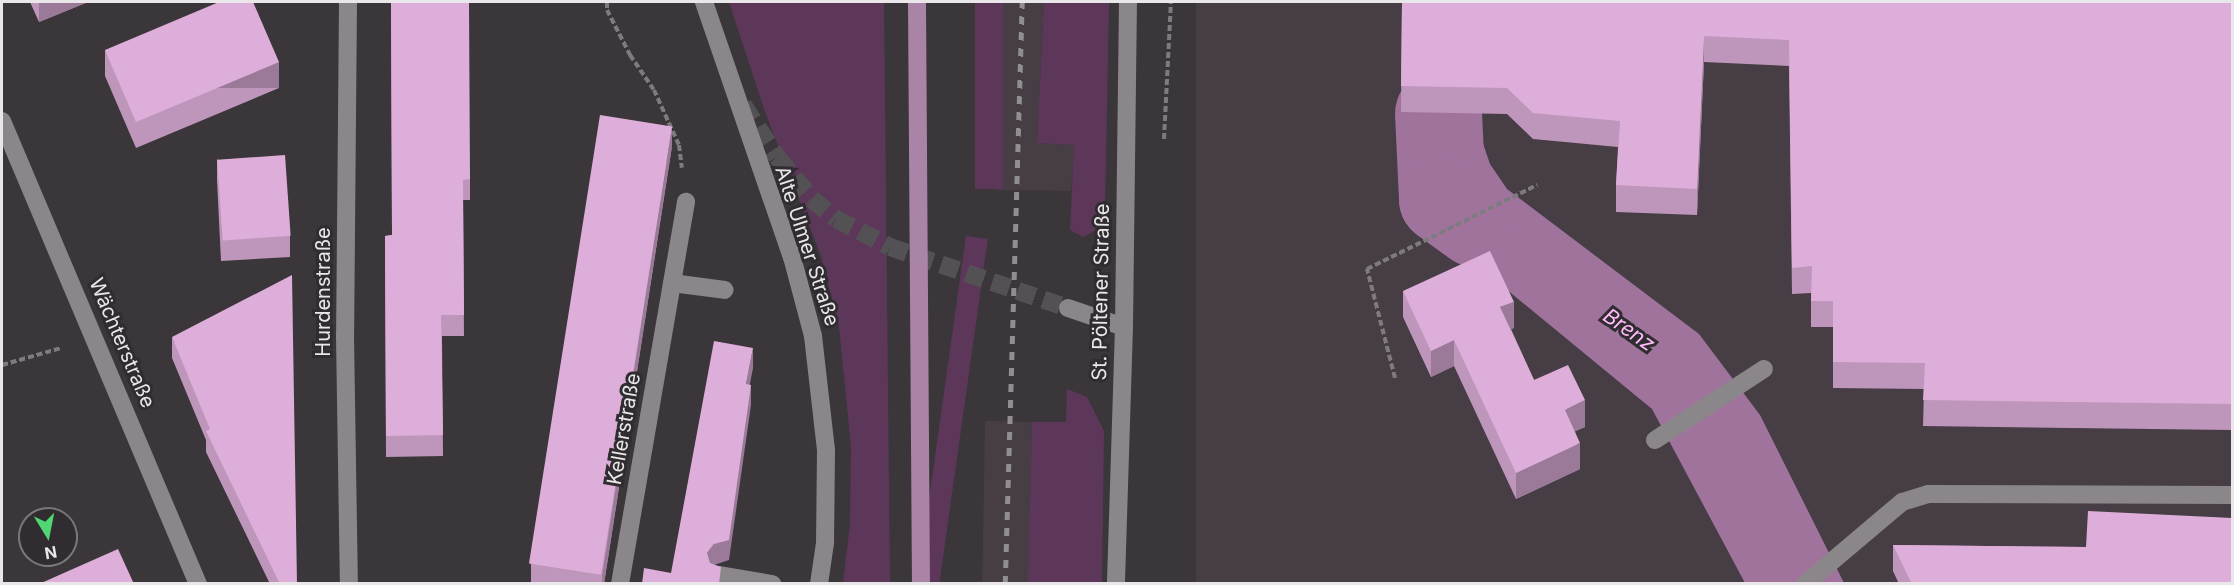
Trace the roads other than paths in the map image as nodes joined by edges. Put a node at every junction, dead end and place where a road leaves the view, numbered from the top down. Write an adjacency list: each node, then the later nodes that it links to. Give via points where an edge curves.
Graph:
1 (348, 2): 16 (street, Hurdenstraße)
2 (704, 2): 19 (street, Alte Ulmer Straße, via 792,257 813,336 826,450 825,543)
3 (917, 2): 20 (main road)
4 (1128, 2): 10 (street, St. Pöltener Straße)
5 (2, 121): 15 (street, Wächterstraße)
6 (686, 202): 7 (street, Kellerstraße)
7 (672, 283): 8 (street); 17 (street, Kellerstraße)
8 (725, 291)
9 (1068, 308): 10 (street)
10 (1124, 327): 21 (street, St. Pöltener Straße)
11 (1764, 369): 12 (street)
12 (1655, 440)
13 (2232, 495): 22 (street, via 1928,494 1902,502)
14 (718, 575): 18 (street)
15 (198, 584)
16 (348, 584)
17 (620, 584)
18 (772, 584)
19 (819, 584)
20 (921, 584)
21 (1116, 584)
22 (1805, 584)

